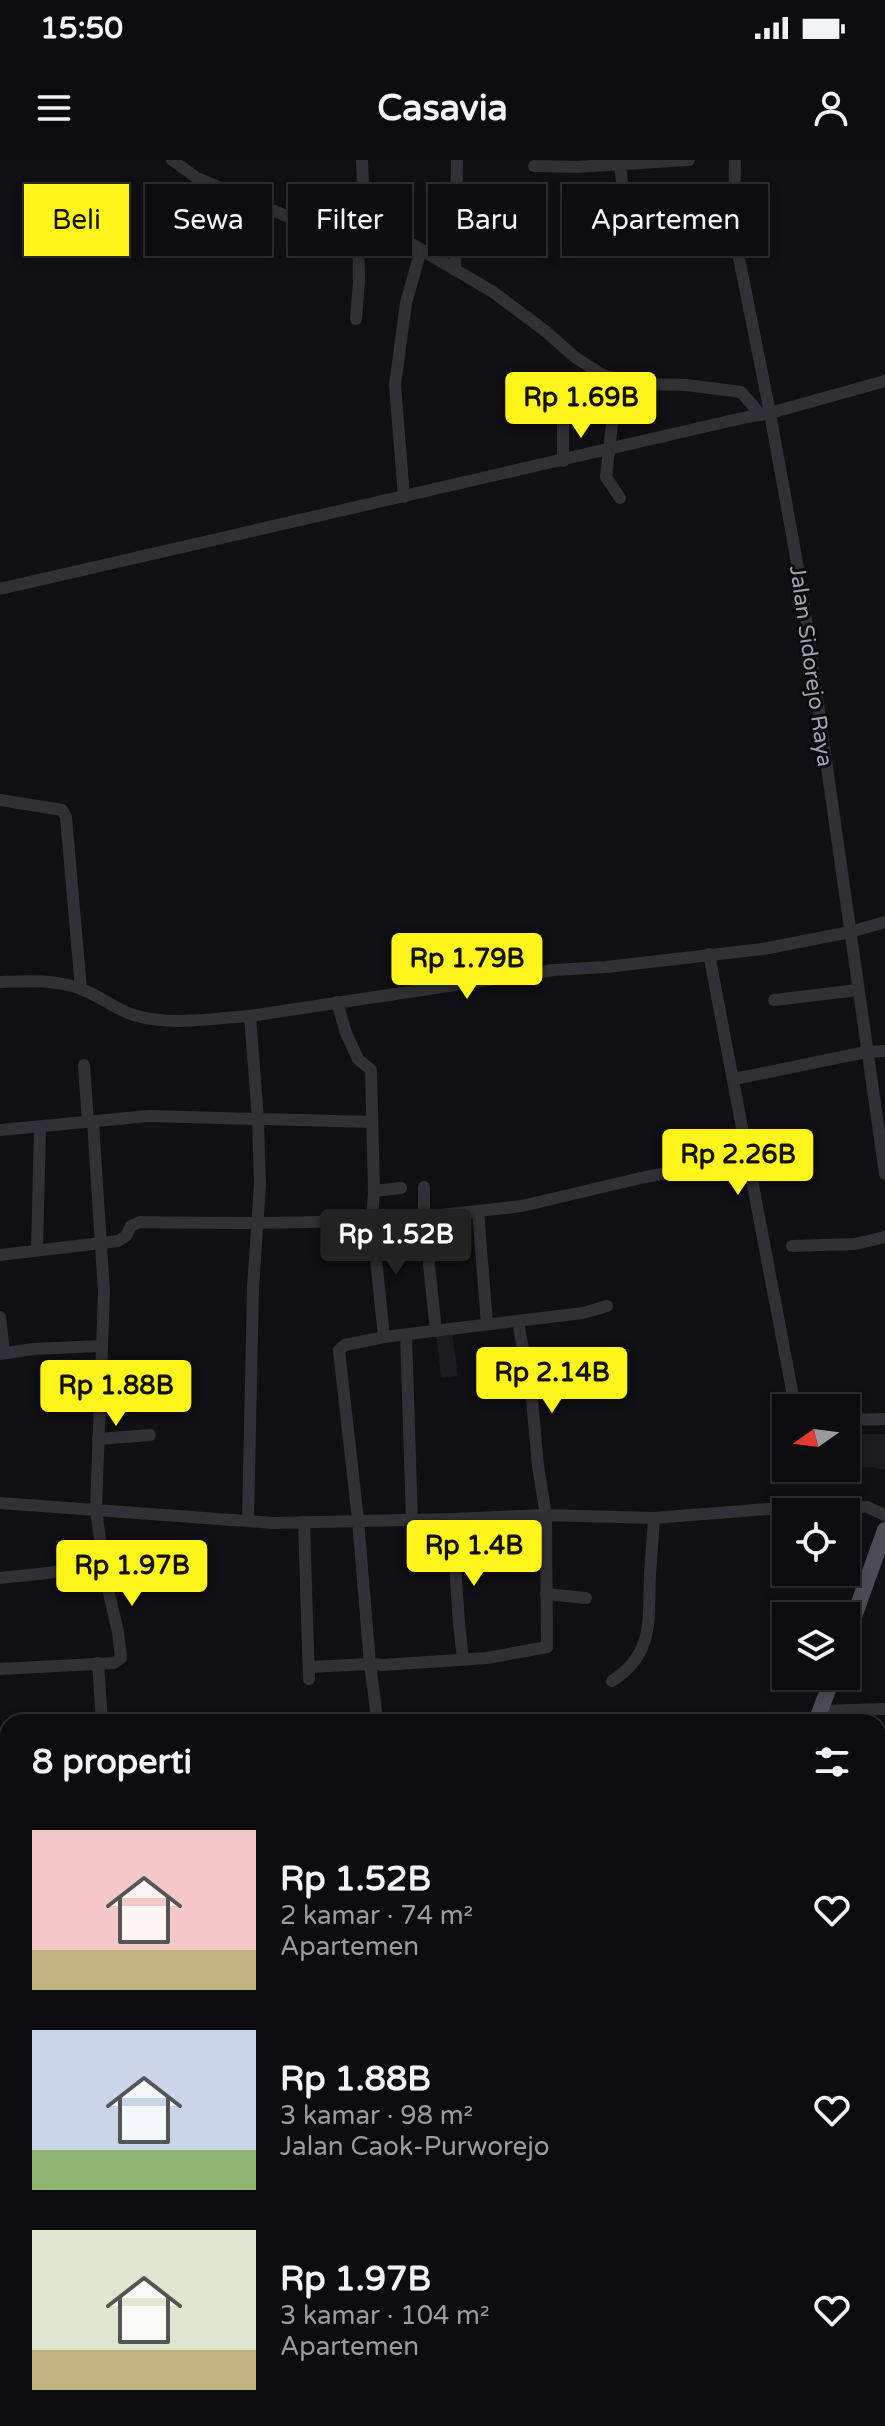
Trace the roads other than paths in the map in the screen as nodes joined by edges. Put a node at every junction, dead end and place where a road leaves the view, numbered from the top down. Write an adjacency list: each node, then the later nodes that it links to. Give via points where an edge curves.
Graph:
1 (172, 160): 11 (street, via 197,178)
2 (362, 160): 8 (street)
3 (457, 160): 16 (street)
4 (689, 160): 6 (street)
5 (735, 160): 10 (street, Jalan Sidorejo Raya)
6 (620, 163): 7 (street); 9 (street)
7 (534, 166)
8 (362, 184)
9 (622, 184)
10 (735, 184)
11 (288, 217)
12 (412, 245): 13 (street)
13 (421, 250): 16 (street); 24 (street, via 406,303 395,385)
14 (358, 256): 17 (street)
15 (738, 256): 20 (street, Jalan Sidorejo Raya)
16 (455, 270): 18 (street, via 493,292 576,358)
17 (356, 319)
18 (617, 380): 20 (street, via 735,390); 22 (street)
19 (885, 381): 20 (street)
20 (766, 414): 22 (street); 29 (street, Jalan Sidorejo Raya, via 803,600)
21 (563, 419): 23 (street)
22 (608, 450): 23 (street); 25 (street, via 606,477)
23 (563, 461): 24 (street)
24 (404, 497): 26 (street)
25 (620, 498)
26 (0, 589)
27 (0, 800): 32 (street, via 62,810 66,817)
28 (885, 922): 29 (street)
29 (850, 932): 30 (street); 33 (street, Jalan Sidorejo Raya)
30 (709, 954): 35 (street); 40 (street)
31 (0, 982): 32 (street)
32 (81, 989): 36 (street, via 139,1017)
33 (858, 990): 34 (street); 38 (street, Jalan Sidorejo Raya)
34 (774, 1000)
35 (337, 1002): 36 (street); 43 (street, via 358,1059 371,1070)
36 (250, 1016): 41 (street)
37 (885, 1051): 38 (street)
38 (866, 1052): 40 (street); 47 (street, Jalan Sidorejo Raya)
39 (84, 1065): 42 (street)
40 (734, 1079): 46 (street)
41 (258, 1119): 42 (street, via 149,1116); 43 (street); 54 (street)
42 (91, 1122): 44 (street); 56 (street)
43 (371, 1122): 50 (street)
44 (40, 1128): 45 (street); 58 (street)
45 (0, 1130)
46 (749, 1159): 51 (street); 69 (street)
47 (884, 1165)
48 (424, 1187): 52 (street)
49 (401, 1188): 50 (street)
50 (374, 1191): 53 (street)
51 (478, 1211): 52 (street); 63 (street)
52 (424, 1217): 53 (street); 64 (street)
53 (372, 1220): 54 (street); 66 (street)
54 (258, 1221): 56 (street, via 140,1222 122,1240); 82 (street)
55 (885, 1237): 57 (street, via 855,1244)
56 (100, 1243): 58 (street); 67 (street)
57 (792, 1246)
58 (37, 1250): 59 (street)
59 (0, 1255)
60 (607, 1306): 62 (street)
61 (0, 1317): 68 (street)
62 (518, 1321): 63 (street); 76 (street)
63 (487, 1324): 64 (street)
64 (436, 1331): 65 (street)
65 (406, 1335): 66 (street); 79 (street)
66 (384, 1337): 81 (street, via 339,1350)
67 (101, 1346): 68 (street); 73 (street)
68 (2, 1354)
69 (793, 1394)
70 (885, 1419): 71 (street)
71 (860, 1420)
72 (150, 1435): 73 (street)
73 (98, 1439): 75 (street)
74 (0, 1502): 75 (street)
75 (96, 1509): 82 (street); 85 (street)
76 (546, 1515): 78 (street); 80 (street); 87 (street)
77 (885, 1515): 78 (street, via 867,1507 831,1504)
78 (654, 1518): 94 (street, via 645,1642 628,1670)
79 (412, 1519): 80 (street); 81 (street)
80 (452, 1519): 90 (street)
81 (358, 1520): 83 (street); 92 (street)
82 (248, 1521): 83 (street)
83 (304, 1522): 92 (street, via 310,1673)
84 (885, 1530): 89 (main road)
85 (104, 1572): 86 (street); 91 (street, via 122,1651 118,1661)
86 (0, 1578)
87 (546, 1594): 88 (street); 90 (street, via 547,1647)
88 (586, 1598)
89 (859, 1602)
90 (463, 1659): 92 (street)
91 (98, 1663): 93 (street); 98 (street)
92 (370, 1664): 97 (street)
93 (0, 1669)
94 (612, 1681)
95 (828, 1690): 99 (main road)
96 (885, 1709): 100 (street)
97 (376, 1710)
98 (101, 1714)
99 (819, 1714)
100 (837, 1714)

